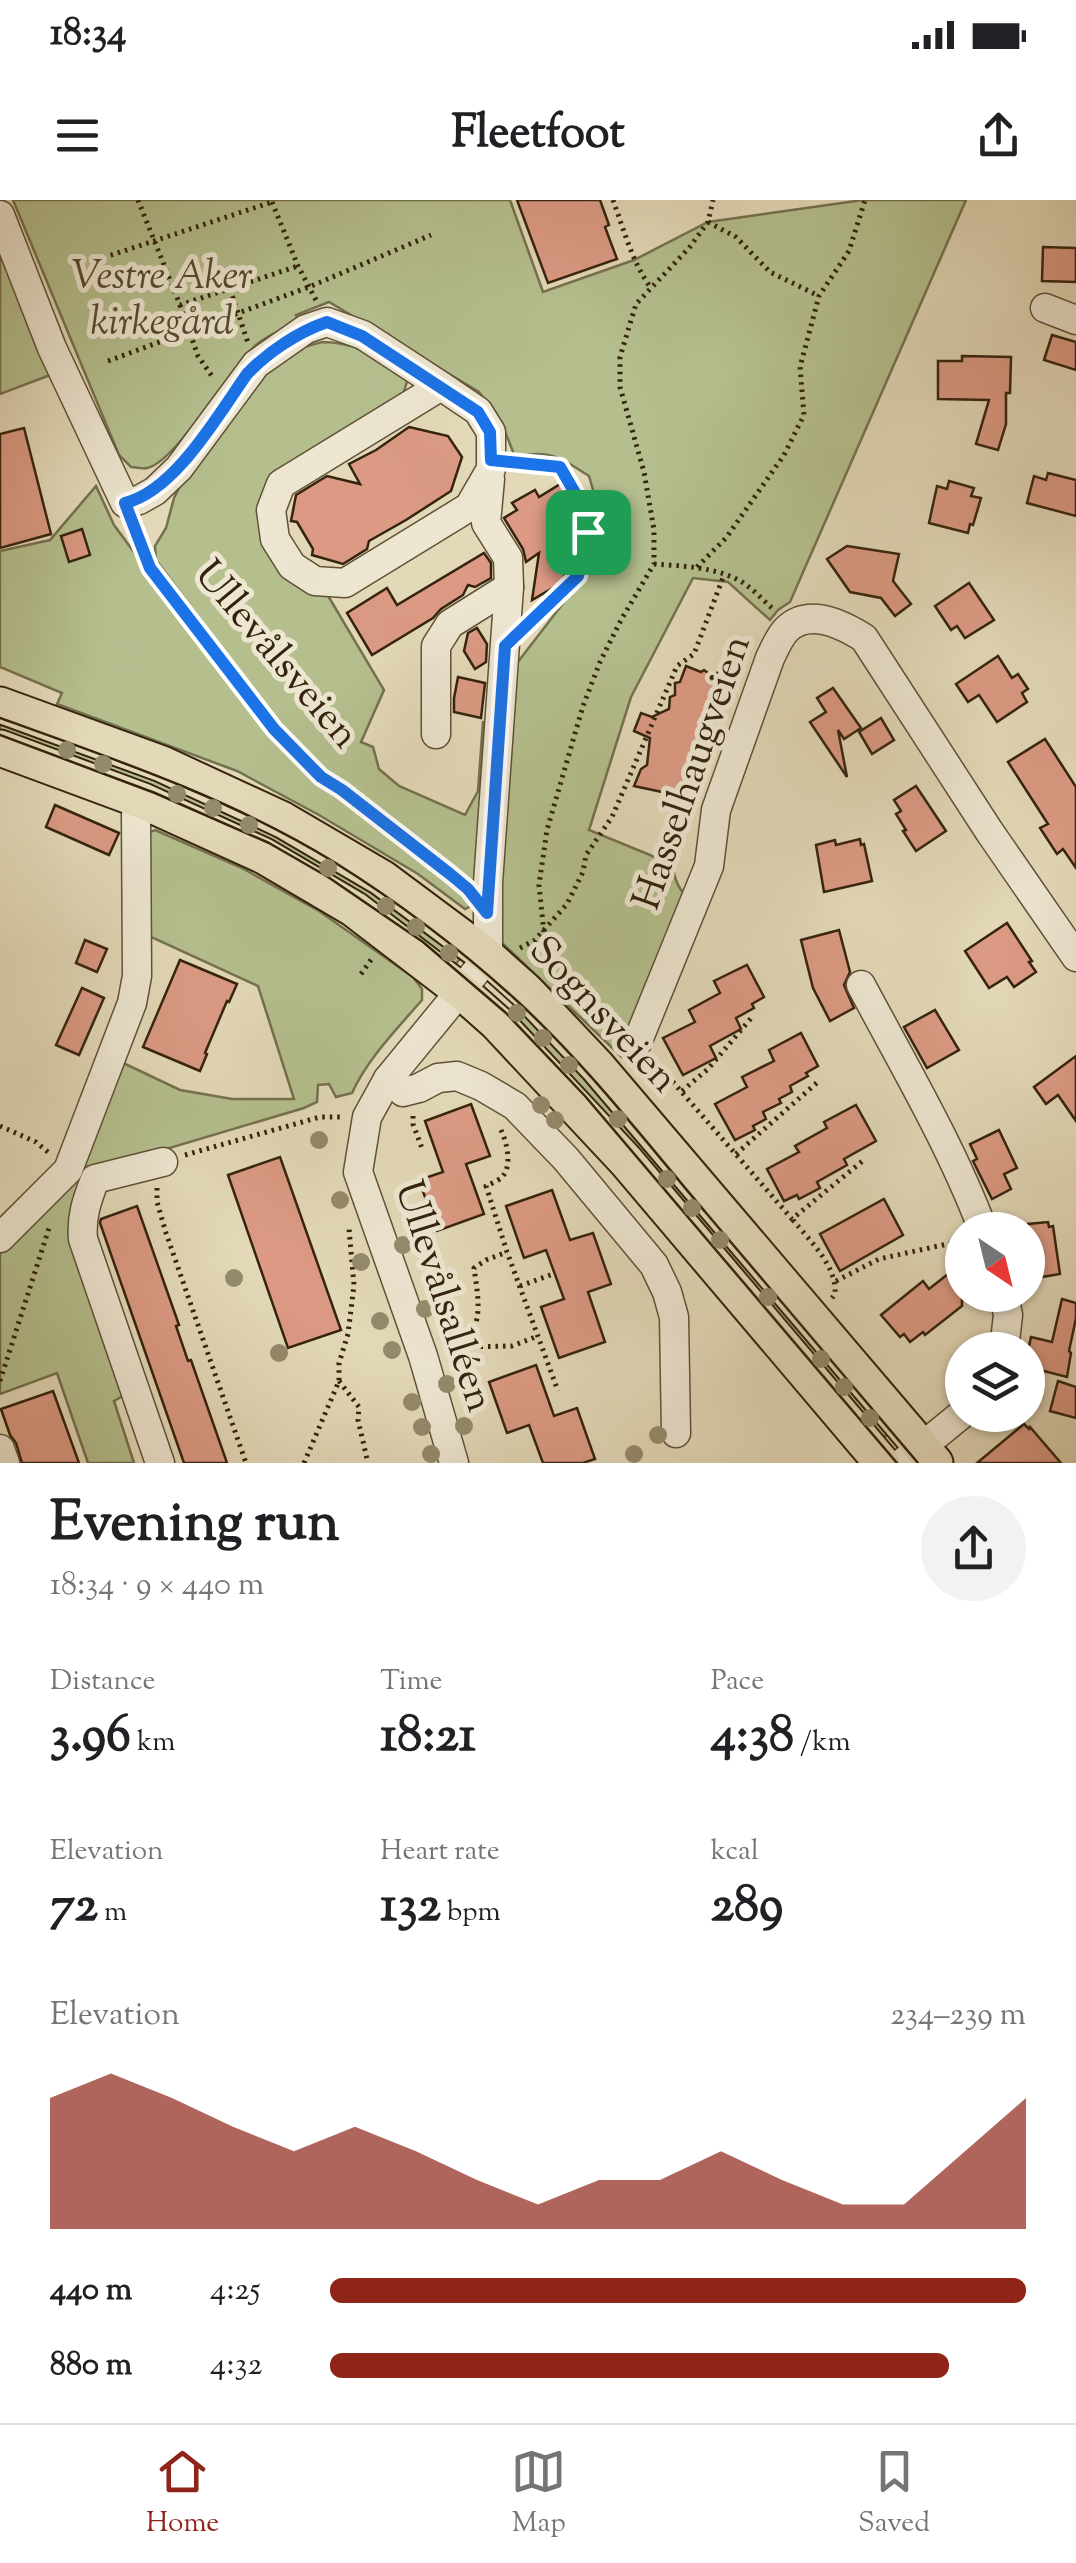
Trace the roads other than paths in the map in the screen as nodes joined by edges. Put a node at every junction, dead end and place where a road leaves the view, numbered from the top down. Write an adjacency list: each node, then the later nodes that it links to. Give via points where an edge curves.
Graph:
1 (0, 215): 4 (street, via 52,348 125,503 154,491 179,468 256,364 306,329 327,322 362,336)
2 (1045, 308): 3 (street)
3 (1076, 320)
4 (441, 386): 5 (street, via 478,412 490,432); 5 (street, Ullevålsveien, via 281,484 270,510 275,539 292,566 315,580 345,583 469,507)
5 (491, 465): 6 (street, via 486,523 508,558)
6 (510, 587): 8 (street, via 450,624 436,646); 11 (street, via 487,913 490,939)
7 (0, 705): 11 (main road, Sognsveien, via 238,797)
8 (436, 734)
9 (0, 748): 10 (main road, Sognsveien)
10 (142, 801): 14 (main road, Sognsveien, via 304,878); 19 (street, via 136,816 132,1003 68,1170)
11 (504, 952): 14 (street, Ullevålsalléen); 23 (main road, Sognsveien, via 526,990 598,1066)
12 (1076, 958): 15 (street, Hasselhaugveien, via 864,638 822,619 789,626 770,658 716,810 709,866)
13 (861, 985): 18 (street)
14 (461, 991): 16 (street, Ullevålsalléen); 27 (main road, Sognsveien, via 626,1161)
15 (637, 1042)
16 (396, 1086): 21 (street, via 419,1088 457,1076 515,1106 654,1265 674,1317); 26 (street, Ullevålsalléen, via 367,1117 358,1172)
17 (163, 1162): 25 (street, via 95,1179 82,1222)
18 (976, 1212)
19 (0, 1238)
20 (945, 1432): 23 (street)
21 (676, 1433)
22 (0, 1449): 24 (street)
23 (920, 1458)
24 (5, 1463)
25 (160, 1463)
26 (454, 1463)
27 (882, 1463)

